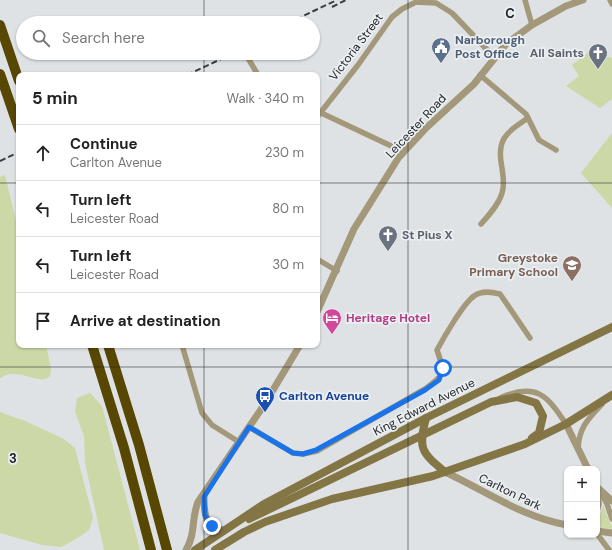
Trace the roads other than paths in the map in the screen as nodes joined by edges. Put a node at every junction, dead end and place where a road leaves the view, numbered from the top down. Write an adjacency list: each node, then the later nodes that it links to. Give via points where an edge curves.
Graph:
1 (525, 0): 6 (street)
2 (583, 0): 6 (street, Leicester Road, via 566,6)
3 (610, 0): 4 (street)
4 (612, 4)
5 (0, 25): 9 (highway)
6 (532, 25): 7 (street, Leicester Road, via 506,44)
7 (494, 57): 12 (street, Leicester Road); 13 (street, Victoria Street, via 452,12 436,3 416,2 392,17 358,65)
8 (249, 60): 10 (street)
9 (16, 72)
10 (256, 72)
11 (0, 74): 16 (highway)
12 (480, 75): 15 (street, via 518,106); 18 (street, Leicester Road, via 474,84)
13 (320, 111)
14 (320, 114): 18 (street)
15 (528, 118): 17 (street, via 539,140); 19 (street, via 506,133 500,154 504,178 503,192)
16 (16, 120)
17 (556, 150)
18 (404, 152): 21 (street, Leicester Road, via 354,229)
19 (481, 224)
20 (320, 262): 21 (street)
21 (337, 271): 22 (street, Leicester Road)
22 (320, 306)
23 (612, 327): 31 (main road, King Edward Avenue)
24 (530, 338): 33 (street, via 500,294 489,291 474,296 453,323 437,350 443,368 439,380 425,390 316,450 303,454 287,451)
25 (93, 348): 50 (highway, via 124,448)
26 (109, 348): 51 (highway, via 139,445)
27 (183, 348): 35 (street, via 202,413 212,425)
28 (298, 348): 33 (street)
29 (609, 397): 32 (main road, King Edward Avenue); 37 (street, via 585,422 579,436)
30 (491, 402): 32 (street, via 515,391 539,393 551,401); 34 (main road, King Edward Avenue); 36 (main road, King Edward Avenue, via 517,397 536,403 543,416 540,433)
31 (426, 418): 34 (main road); 46 (main road, King Edward Avenue, via 264,504)
32 (566, 424): 36 (main road, King Edward Avenue); 37 (street)
33 (249, 427): 35 (street)
34 (422, 435): 39 (main road, via 422,447 427,457); 46 (main road, King Edward Avenue)
35 (239, 442): 42 (street)
36 (525, 444): 39 (main road, King Edward Avenue)
37 (578, 451): 38 (street)
38 (586, 466)
39 (445, 472): 45 (street, Carlton Park, via 519,511); 54 (main road, King Edward Avenue, via 332,499 265,522)
40 (600, 490): 43 (street)
41 (600, 492): 44 (street)
42 (204, 497): 46 (street, via 203,509 212,526); 52 (street, via 196,509 192,539)
43 (612, 501)
44 (612, 519)
45 (564, 524)
46 (227, 529): 53 (main road, King Edward Avenue)
47 (600, 531): 48 (street)
48 (612, 533)
49 (600, 538): 55 (street)
50 (150, 545)
51 (167, 550)
52 (186, 550)
53 (195, 550)
54 (215, 550)
55 (609, 550)

